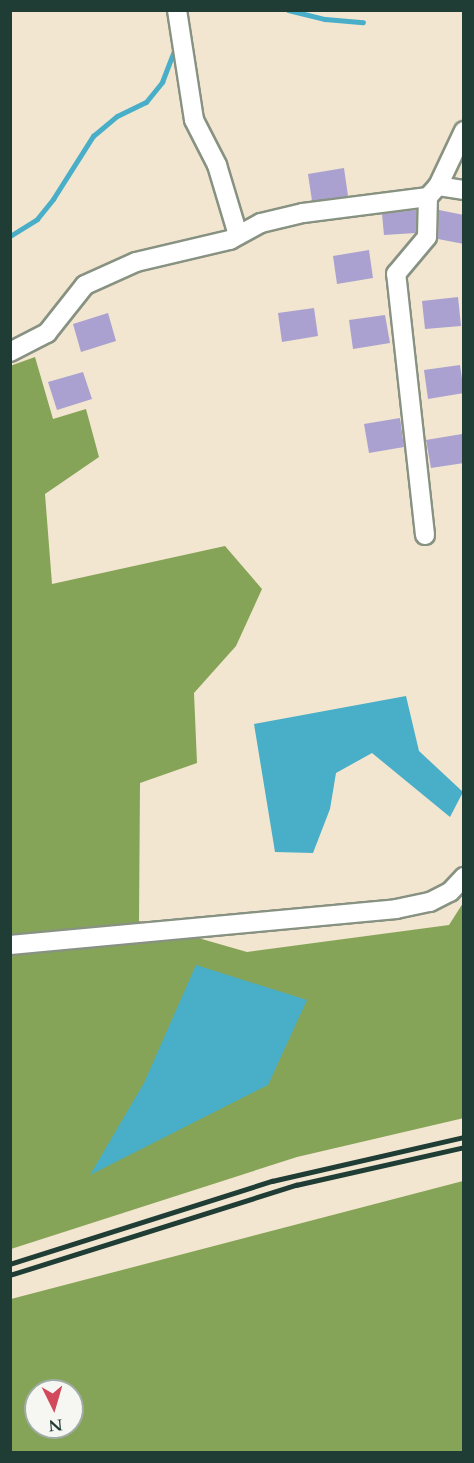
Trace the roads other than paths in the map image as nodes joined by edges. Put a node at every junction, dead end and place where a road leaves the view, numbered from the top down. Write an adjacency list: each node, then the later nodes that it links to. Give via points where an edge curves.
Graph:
1 (177, 10): 5 (street, via 194,120 217,165)
2 (464, 131): 4 (street)
3 (464, 190): 4 (street)
4 (433, 192): 5 (street, via 303,213 261,223); 7 (street, via 427,237 396,274)
5 (238, 235): 6 (street, via 136,262 85,285 47,333)
6 (10, 352)
7 (425, 535)
8 (464, 876): 9 (street, via 450,892 430,902 396,909)
9 (10, 945)

